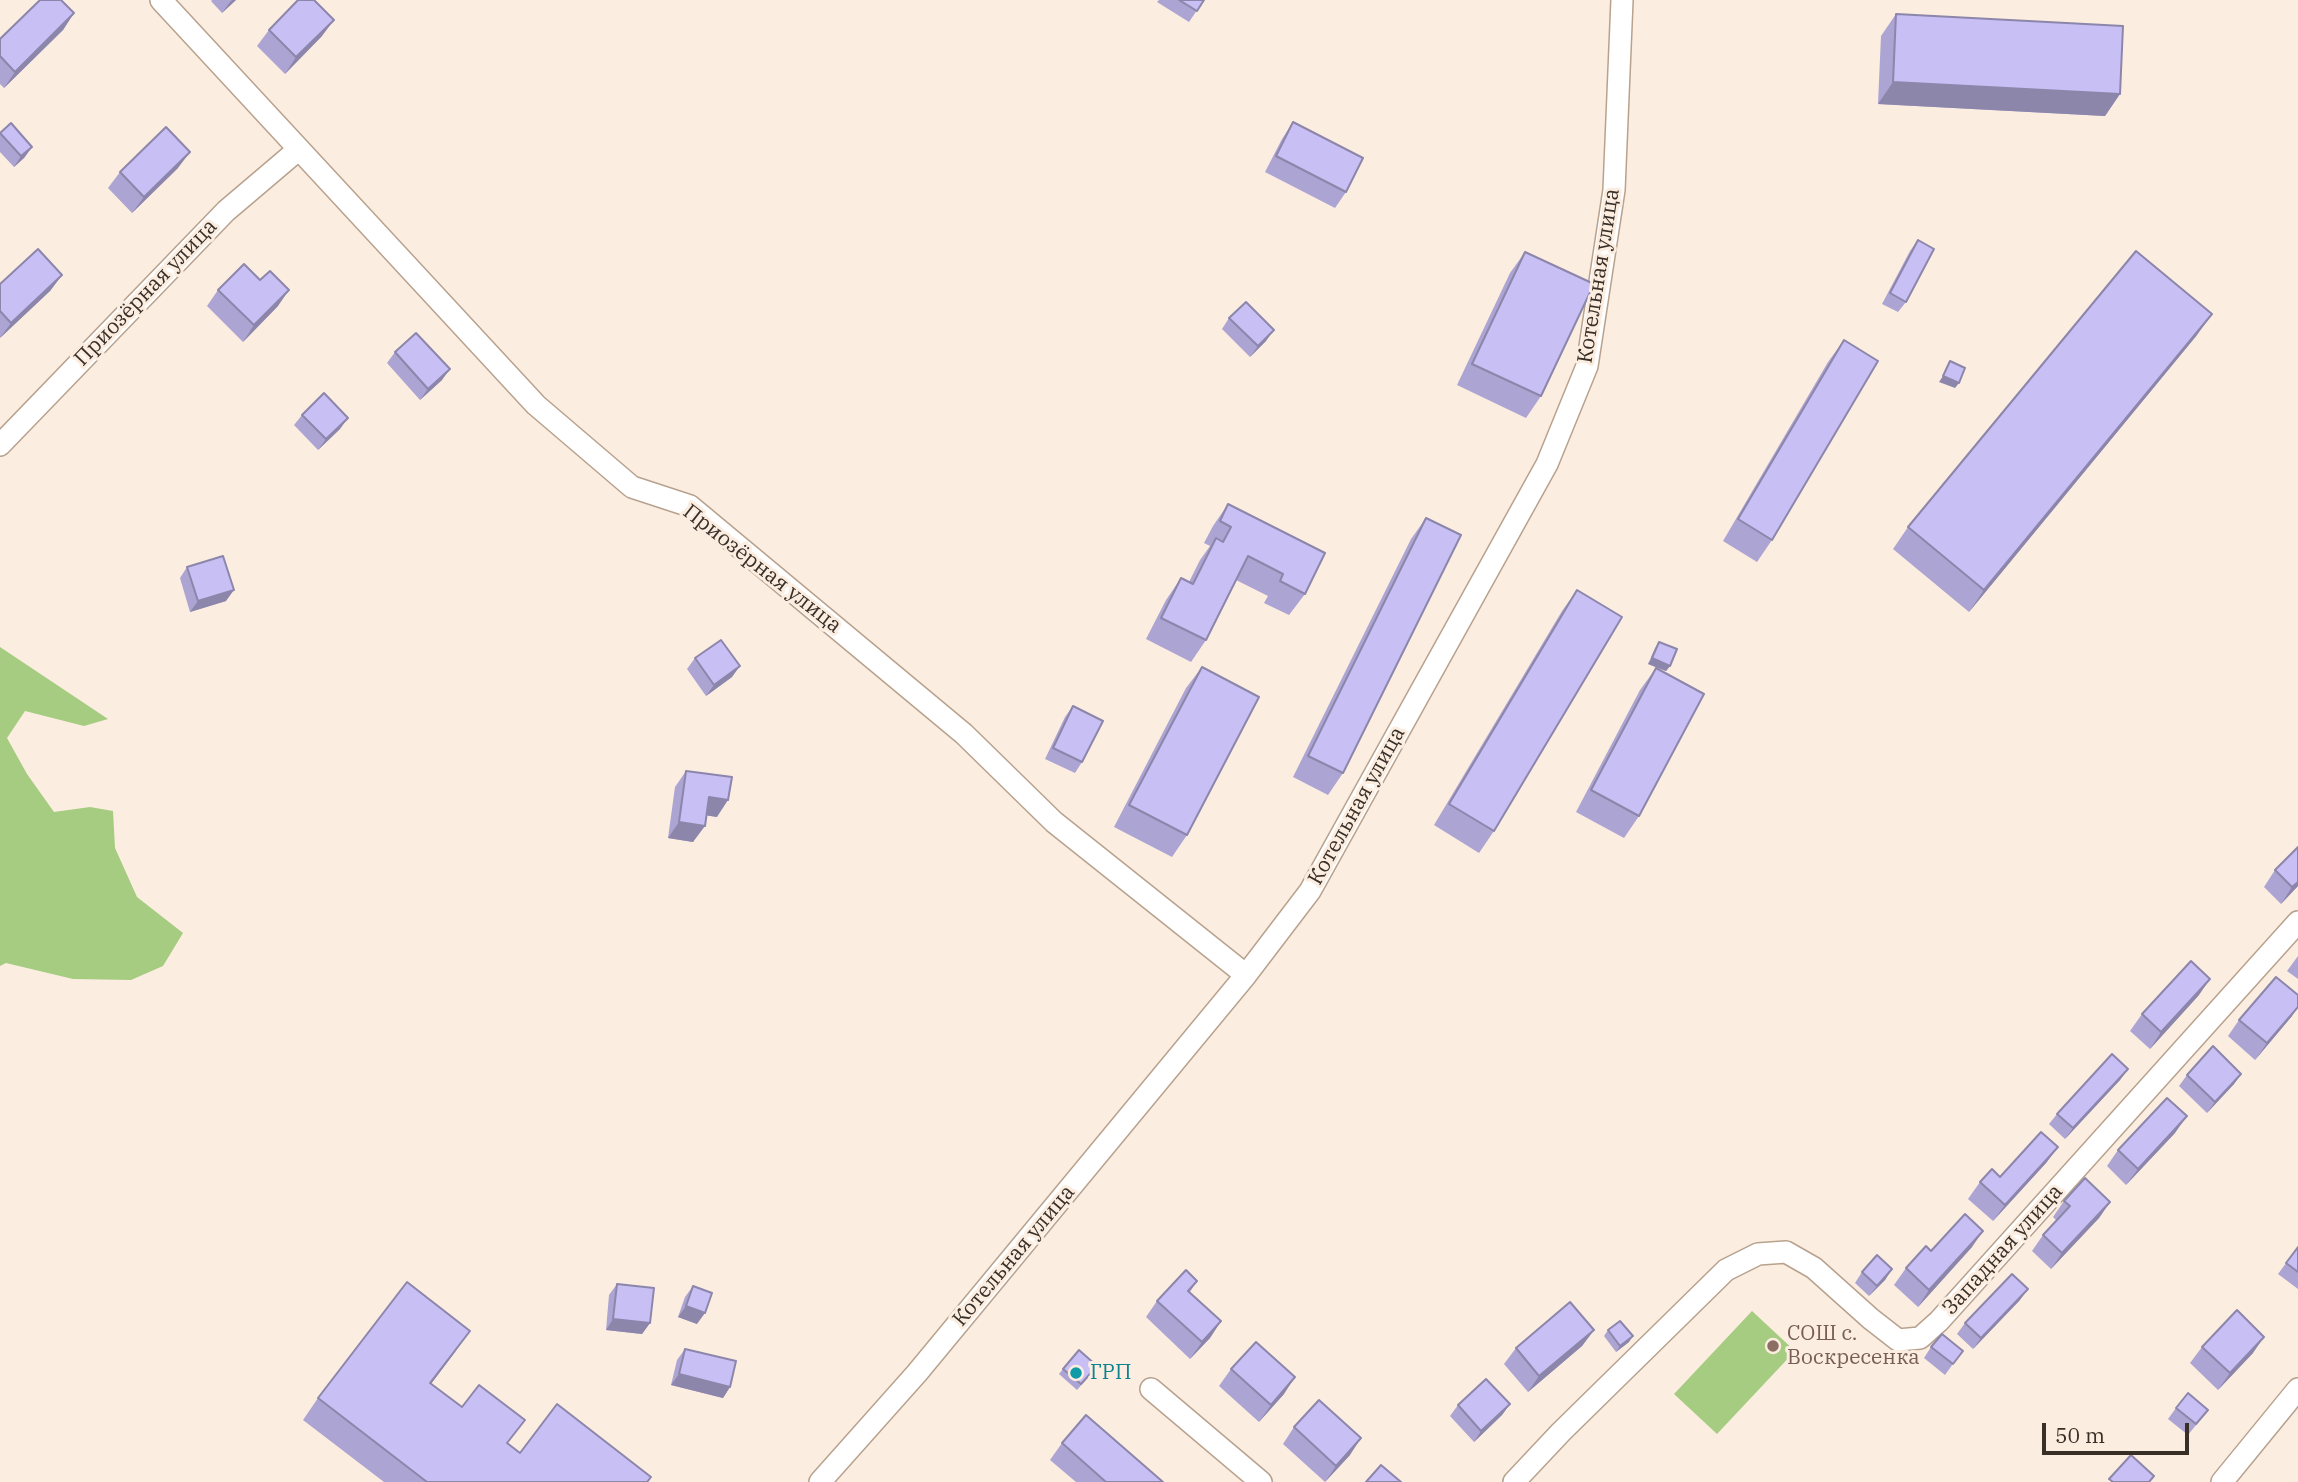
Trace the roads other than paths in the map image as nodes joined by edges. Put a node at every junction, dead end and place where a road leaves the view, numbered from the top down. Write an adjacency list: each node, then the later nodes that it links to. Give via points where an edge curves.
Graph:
1 (161, 0): 3 (street, Приозёрная улица)
2 (1622, 0): 6 (street, Котельная улица, via 1614,190 1587,366 1547,464 1310,891)
3 (299, 149): 4 (street, Приозёрная улица, via 226,211); 6 (street, Приозёрная улица, via 536,405 632,487 690,506 964,734 1054,822)
4 (0, 445)
5 (2298, 922): 11 (street, Западная улица, via 1920,1338 1898,1340 1814,1268 1786,1252 1758,1254 1726,1270)
6 (1246, 975): 9 (street, Котельная улица, via 918,1373)
7 (1151, 1389): 10 (street)
8 (2298, 1389): 12 (street)
9 (820, 1482)
10 (1261, 1482)
11 (1514, 1482)
12 (2222, 1482)

